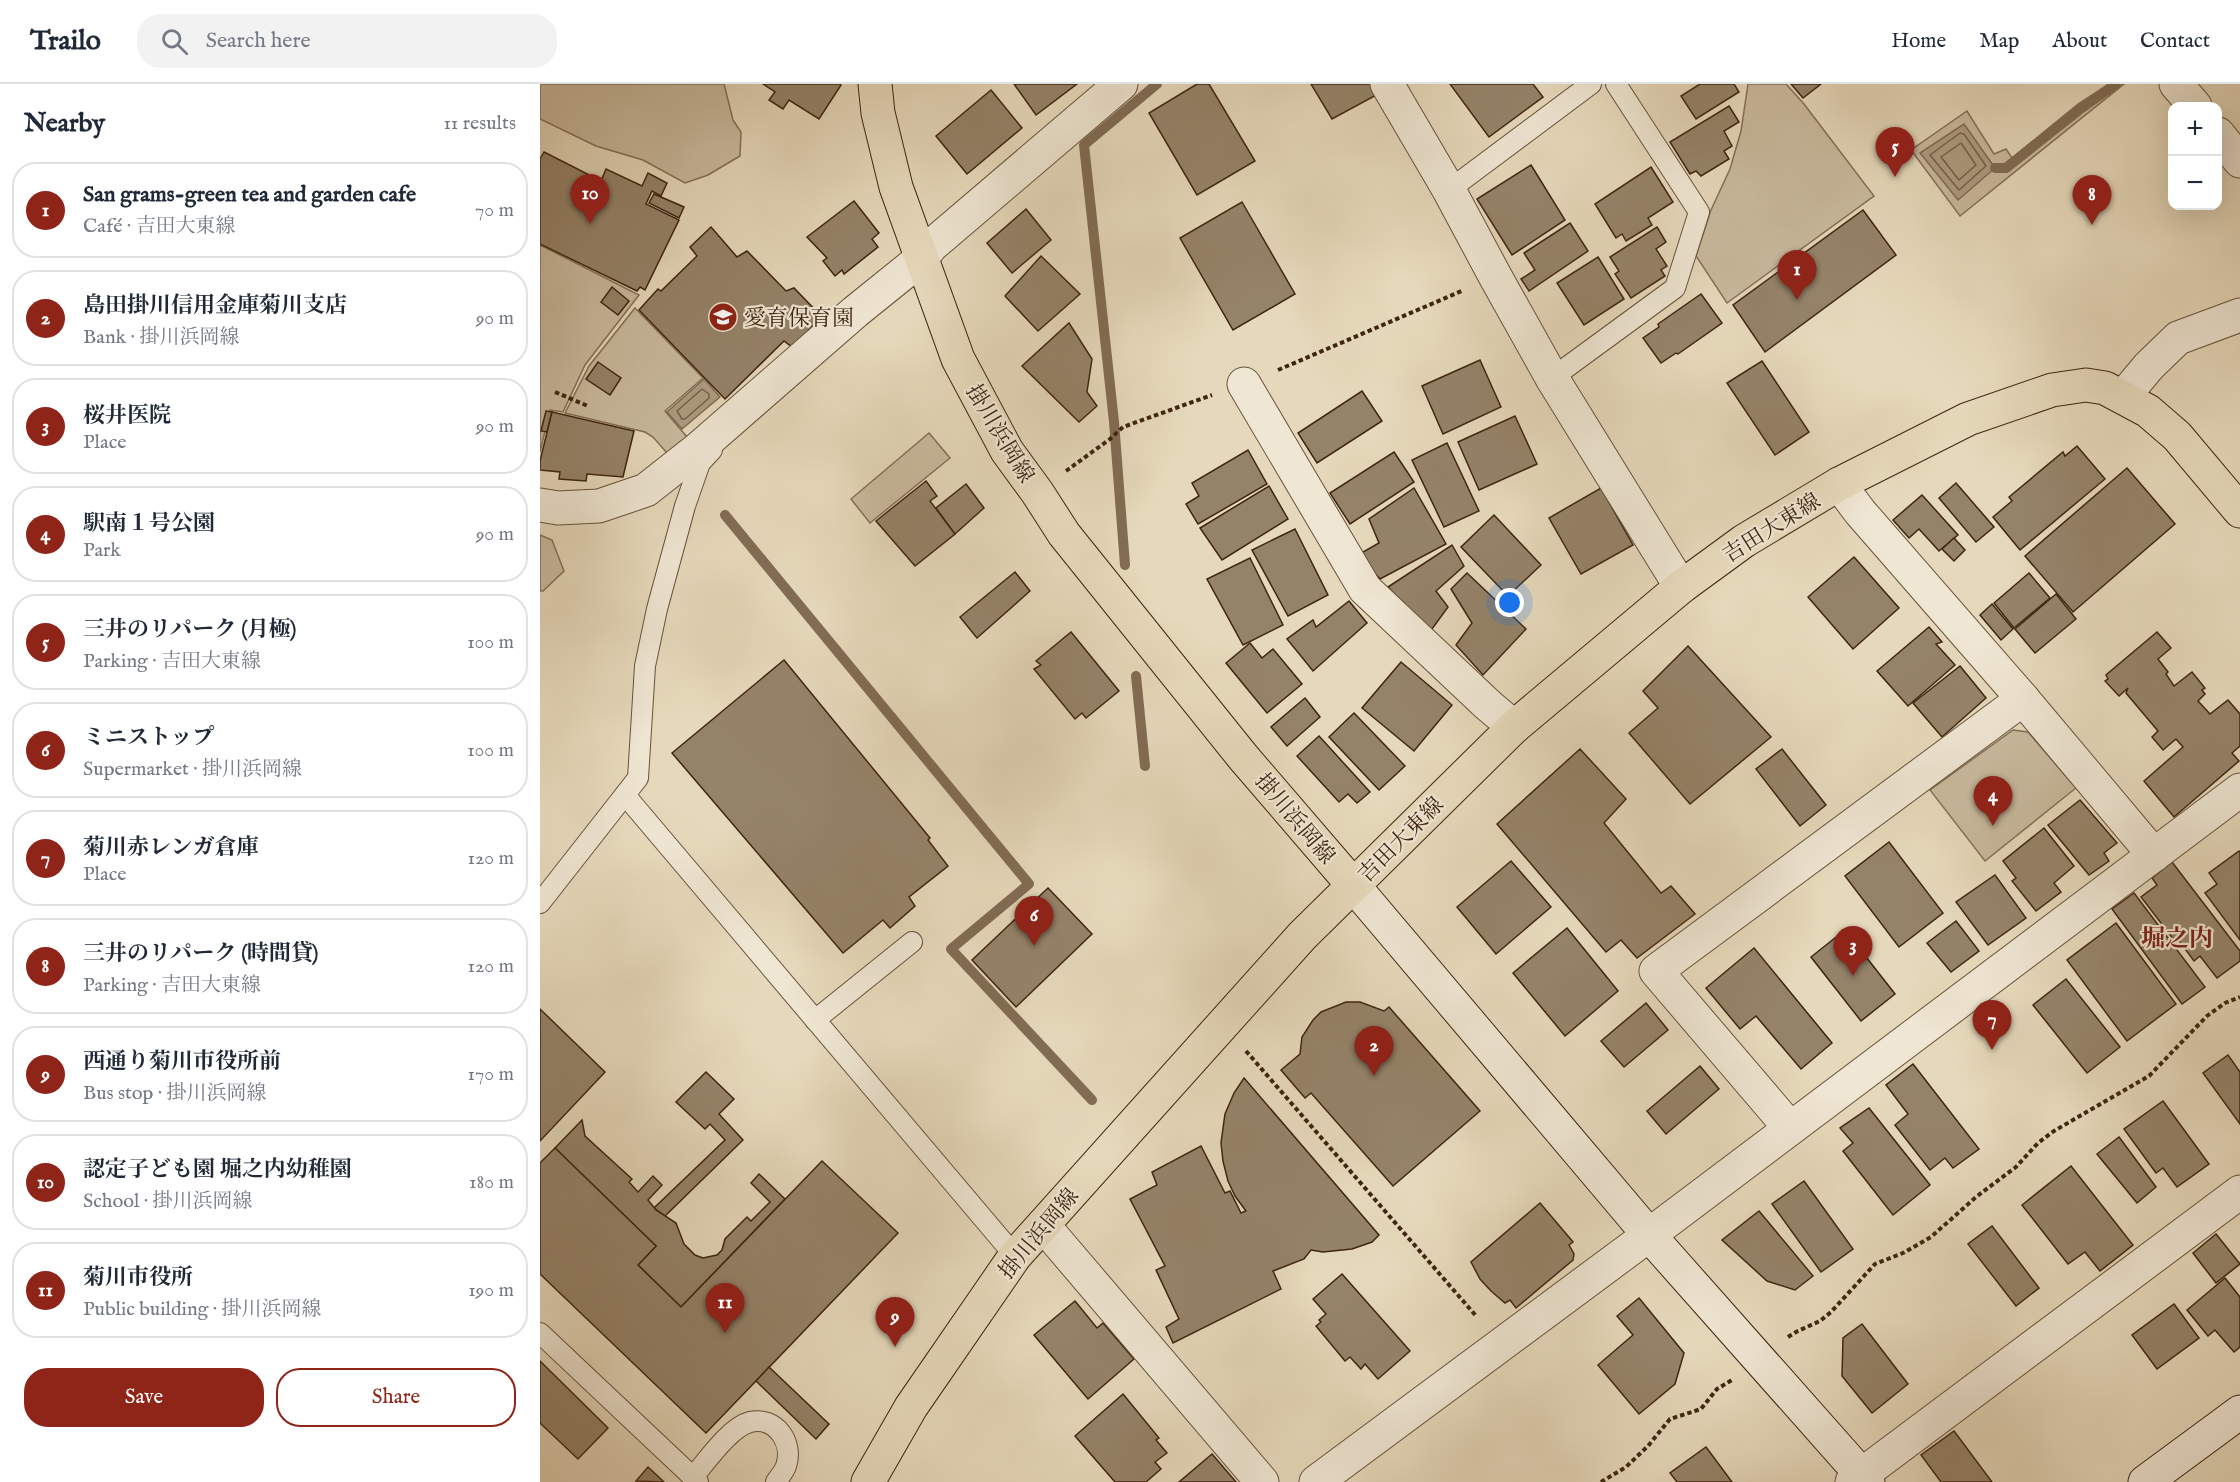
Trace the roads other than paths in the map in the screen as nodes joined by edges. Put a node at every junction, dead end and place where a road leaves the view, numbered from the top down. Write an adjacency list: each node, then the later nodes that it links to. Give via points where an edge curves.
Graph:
1 (875, 84): 11 (main road, 掛川浜岡線, via 896,187)
2 (1121, 84): 11 (street)
3 (1387, 84): 10 (street)
4 (1591, 84): 10 (lane)
5 (1616, 84): 13 (lane, via 1699,212 1675,288)
6 (2176, 84): 7 (street)
7 (2192, 102)
8 (2222, 140): 9 (street)
9 (2240, 161)
10 (1449, 190): 13 (street)
11 (922, 258): 16 (street); 26 (main road, 掛川浜岡線, via 958,358 1007,452 1072,543 1243,757)
12 (2240, 315): 15 (street, via 2178,338)
13 (1552, 378): 20 (street)
14 (1244, 384): 22 (street, via 1365,589)
15 (2123, 397): 17 (main road, 吉田大東線, via 2105,388 2086,385 2009,403 1968,419); 19 (main road, 吉田大東線, via 2148,411 2177,436)
16 (750, 404): 18 (street, via 646,490 599,506); 24 (lane, via 700,463 685,506 645,666 638,778)
17 (1839, 484): 20 (main road, 吉田大東線, via 1744,541); 21 (street)
18 (540, 505)
19 (2240, 511)
20 (1681, 587): 22 (main road, 吉田大東線)
21 (2023, 699): 25 (street); 30 (street, via 1656,972)
22 (1514, 727): 26 (main road, 吉田大東線)
23 (2240, 790): 25 (street)
24 (625, 795): 27 (lane); 29 (lane)
25 (2154, 855): 30 (street)
26 (1353, 885): 32 (main road, 掛川浜岡線, via 1222,1023); 33 (street)
27 (540, 903)
28 (912, 942): 29 (lane)
29 (815, 1020): 34 (lane)
30 (1790, 1128): 33 (street)
31 (2240, 1192): 38 (street)
32 (1043, 1225): 34 (main road, 掛川浜岡線); 41 (street)
33 (1649, 1235): 38 (street); 42 (street)
34 (1015, 1256): 40 (main road, 掛川浜岡線, via 911,1407)
35 (540, 1333): 37 (lane)
36 (2240, 1412): 43 (street)
37 (695, 1480): 39 (lane, via 739,1428 750,1422 762,1422 779,1430 788,1452 786,1467)
38 (1860, 1480)
39 (776, 1482)
40 (868, 1482)
41 (1262, 1482)
42 (1316, 1482)
43 (2145, 1482)

